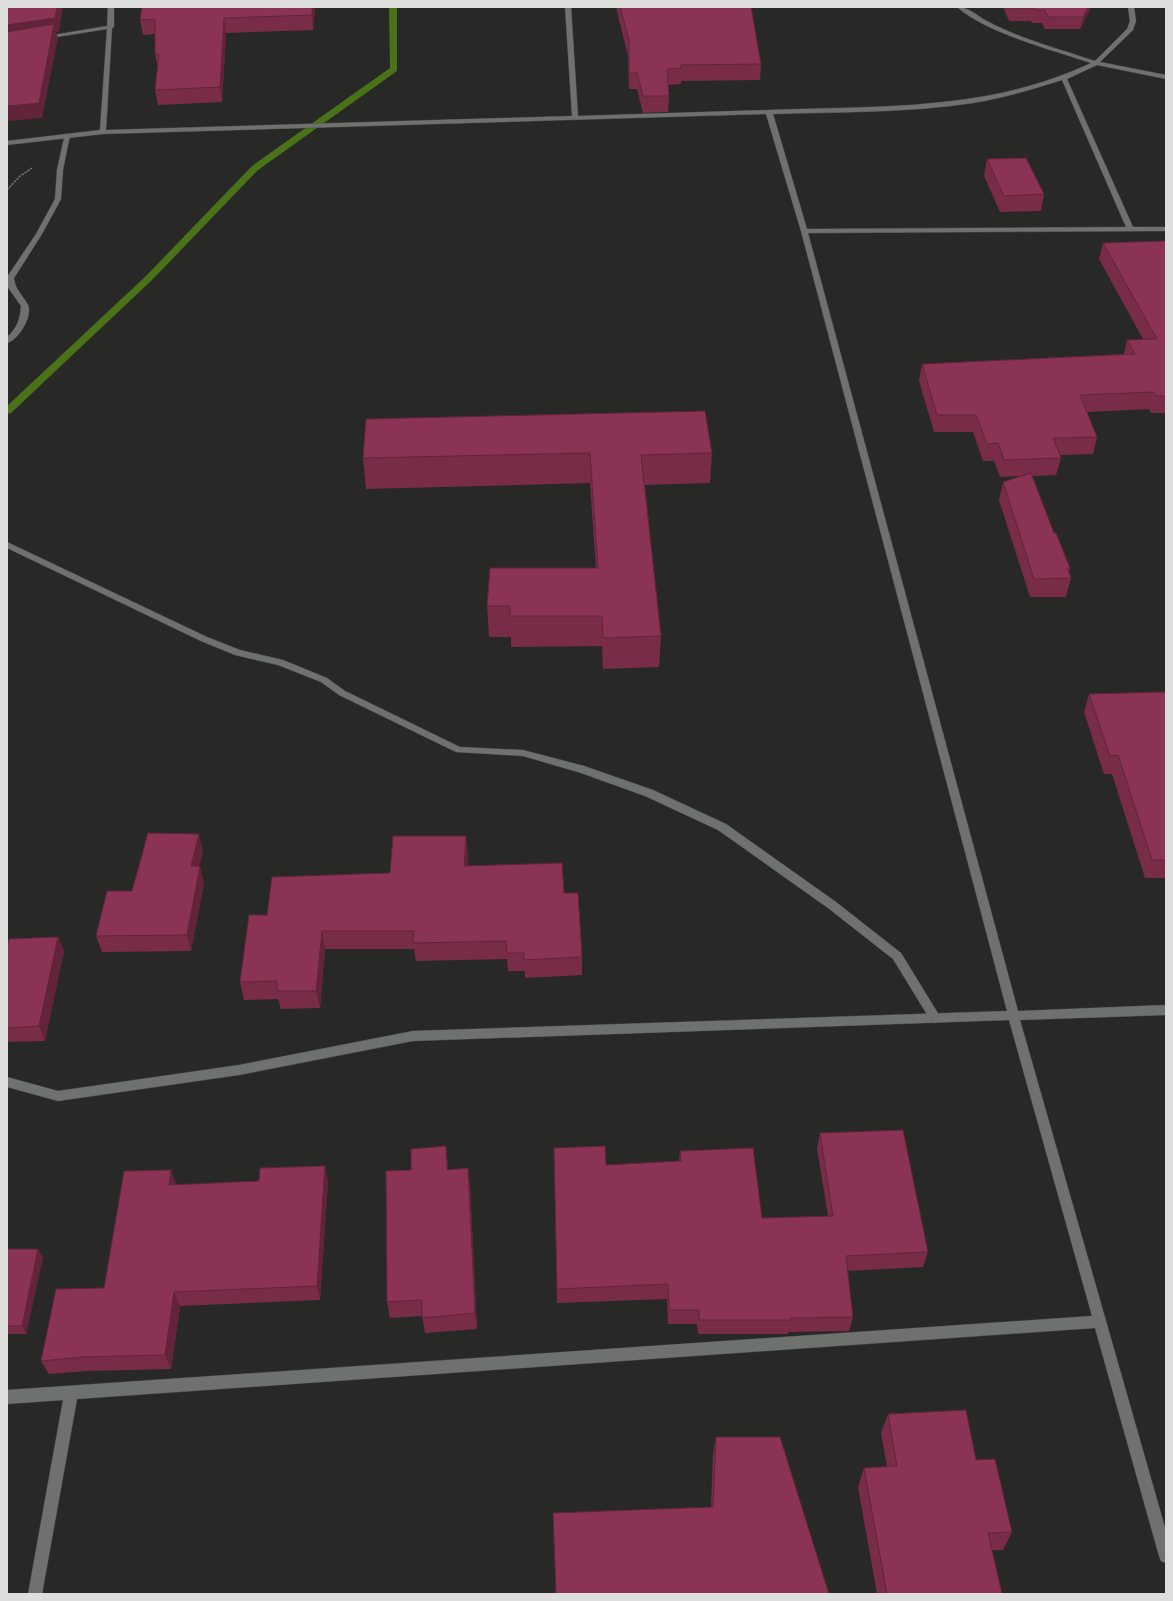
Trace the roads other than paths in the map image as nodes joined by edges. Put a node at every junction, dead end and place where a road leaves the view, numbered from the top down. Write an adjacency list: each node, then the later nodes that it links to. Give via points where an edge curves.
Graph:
1 (111, 7): 5 (street)
2 (568, 7): 11 (street)
3 (960, 7): 7 (street, via 1011,34)
4 (1131, 7): 7 (street, via 1133,21 1130,30)
5 (111, 27): 6 (street); 12 (street)
6 (37, 38)
7 (1096, 63): 8 (street); 9 (street)
8 (1166, 77)
9 (1064, 78): 10 (street, via 1010,94 973,101 897,108); 15 (street)
10 (769, 112): 11 (street); 17 (street)
11 (575, 117): 12 (street)
12 (103, 132): 13 (street)
13 (67, 135): 14 (street); 18 (street, via 60,170 58,199 10,278 11,286 25,306 20,330)
14 (7, 143)
15 (1130, 229): 16 (street); 17 (street)
16 (1166, 229)
17 (804, 231): 21 (street)
18 (7, 341)
19 (7, 545): 22 (street, via 204,639 238,653 280,662 324,680 342,693 459,750 523,753 584,770 649,793 722,827 897,956)
20 (1166, 1010): 21 (street)
21 (1013, 1014): 22 (street); 24 (street)
22 (935, 1018): 23 (street, via 413,1036 239,1070 58,1096)
23 (7, 1082)
24 (1100, 1322): 25 (street); 27 (street)
25 (71, 1393): 26 (street); 28 (street)
26 (7, 1397)
27 (1166, 1556)
28 (35, 1594)

